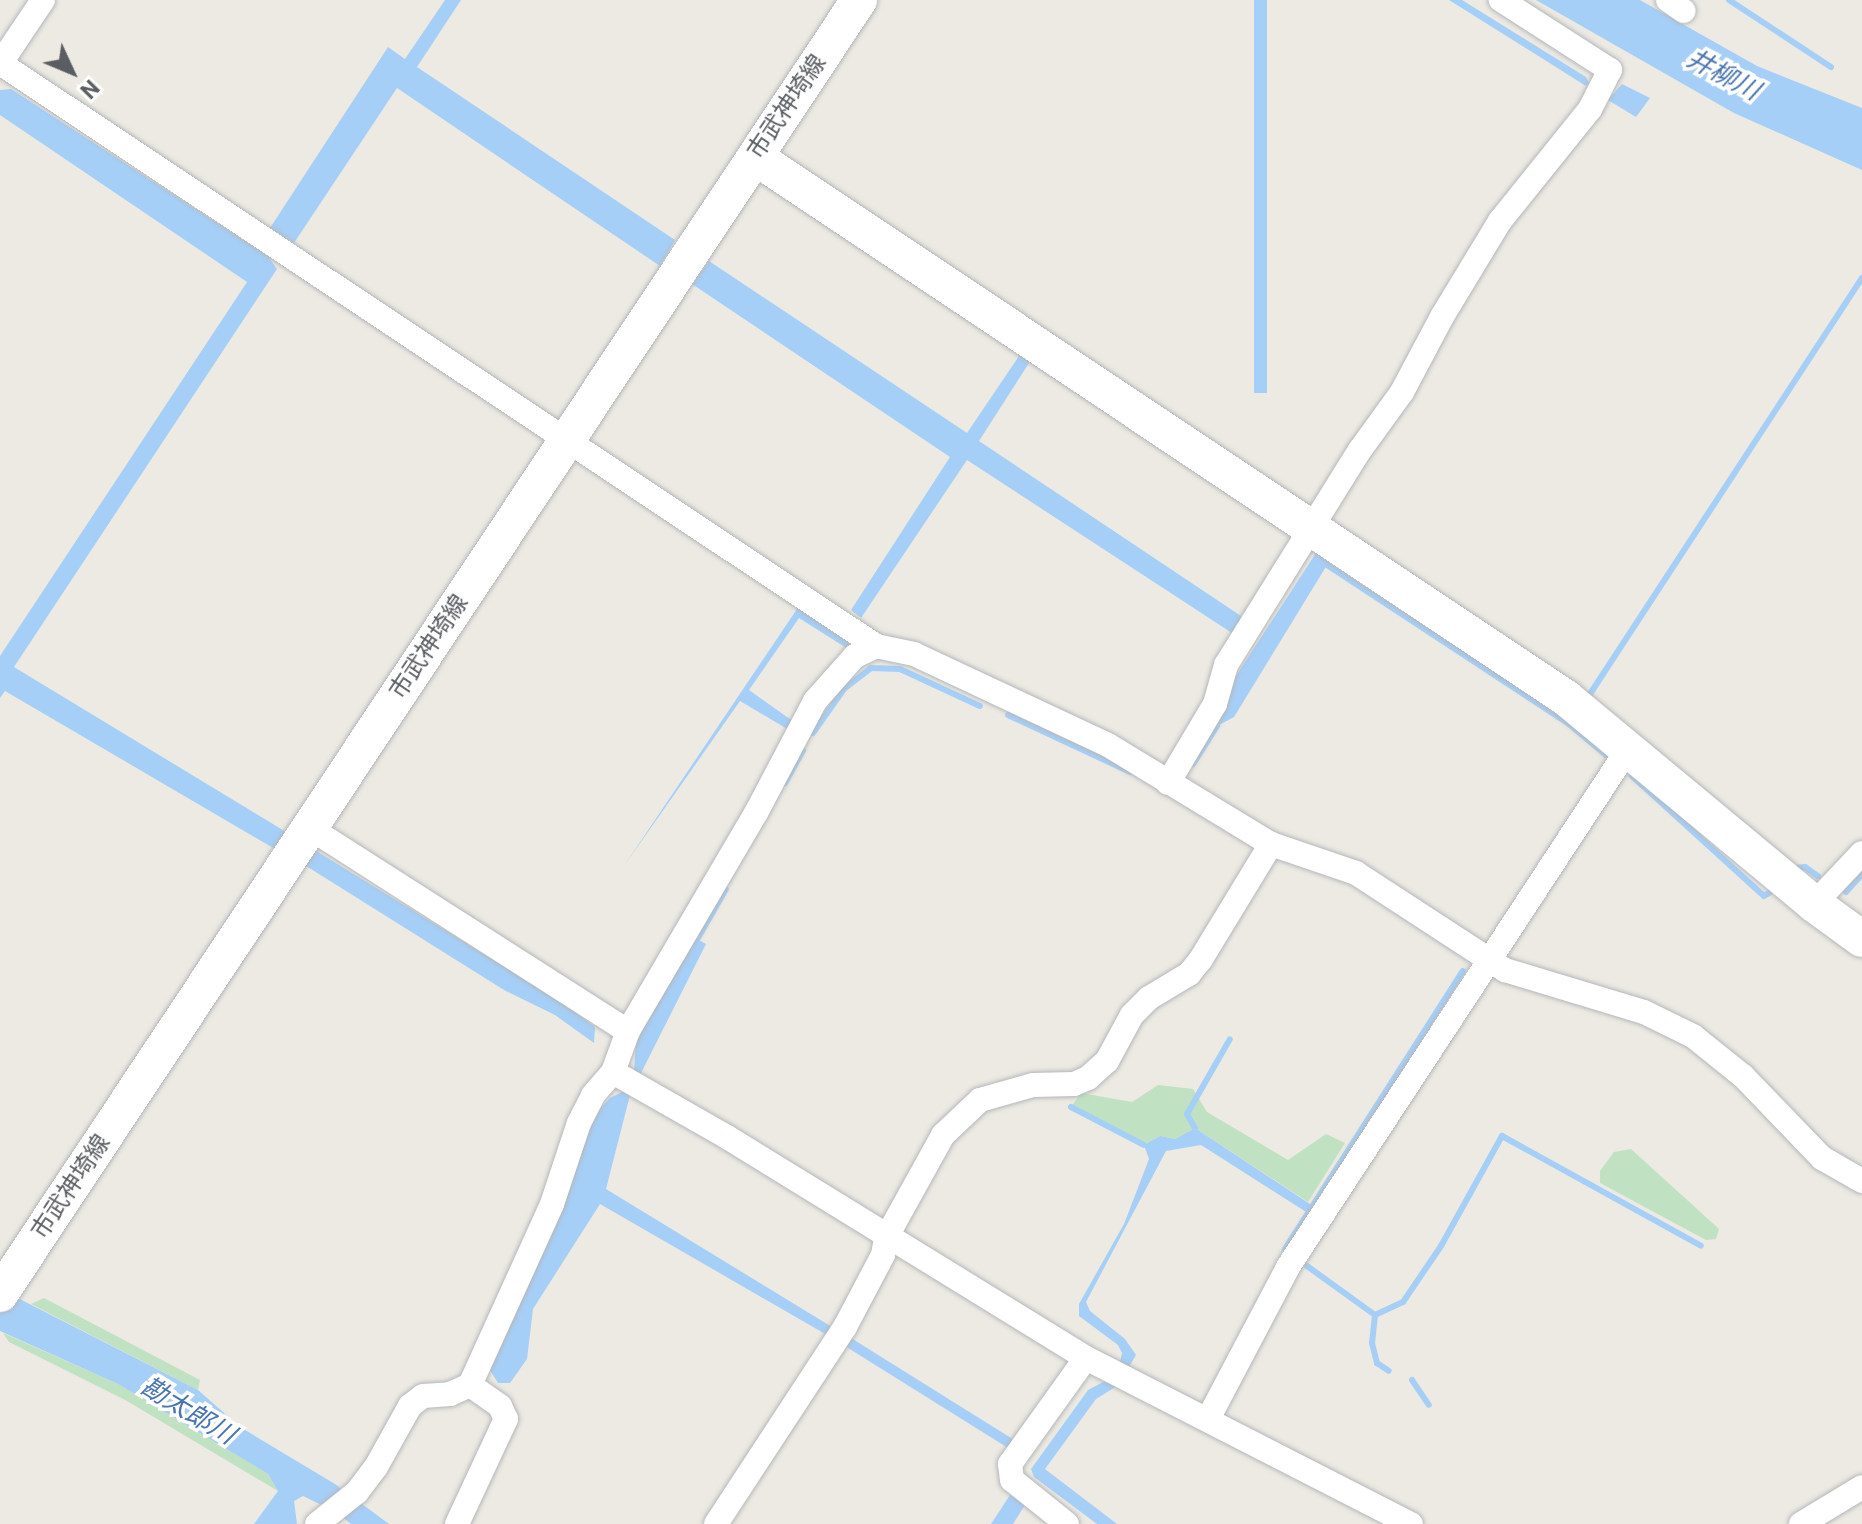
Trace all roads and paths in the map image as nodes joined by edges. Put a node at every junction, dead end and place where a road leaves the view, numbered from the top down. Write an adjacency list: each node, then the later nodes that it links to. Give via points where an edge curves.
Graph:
1 (43, 0): 4 (street)
2 (859, 0): 5 (main road, 市武神埼線)
3 (1501, 0): 7 (street, via 1610,70 1590,109 1500,221 1402,392)
4 (0, 64): 6 (street)
5 (755, 157): 6 (main road, 市武神埼線); 7 (main road)
6 (568, 438): 8 (street); 11 (main road, 市武神埼線)
7 (1312, 528): 9 (main road, via 1566,698); 10 (street, via 1226,665 1215,704)
8 (876, 646): 10 (street, via 914,654 1108,745); 17 (street, via 855,656 815,701)
9 (1628, 749): 14 (main road); 16 (street)
10 (1168, 783): 12 (street)
11 (310, 828): 17 (street); 21 (main road, 市武神埼線)
12 (1271, 844): 16 (street, via 1356,873); 20 (street, via 1201,959 1189,974 1132,1015 1107,1061 1074,1084 1033,1085 968,1108 943,1135)
13 (1862, 853): 14 (street)
14 (1814, 904): 15 (main road)
15 (1862, 939)
16 (1486, 961): 19 (street, via 1644,1012 1693,1036 1743,1076 1822,1158); 24 (street, via 1288,1267)
17 (628, 1031): 18 (street)
18 (626, 1080): 20 (street); 23 (street, via 593,1095 552,1204)
19 (1862, 1181)
20 (886, 1238): 22 (street); 28 (street, via 883,1255 845,1327)
21 (5, 1286)
22 (1086, 1358): 24 (street); 29 (street, via 1010,1464 1012,1480)
23 (470, 1385): 26 (street, via 450,1394 423,1396 410,1406 357,1492); 27 (street, via 500,1406 506,1419)
24 (1208, 1419): 30 (street)
25 (1862, 1487): 31 (street)
26 (322, 1519)
27 (457, 1524)
28 (716, 1524)
29 (1067, 1524)
30 (1411, 1524)
31 (1801, 1524)

